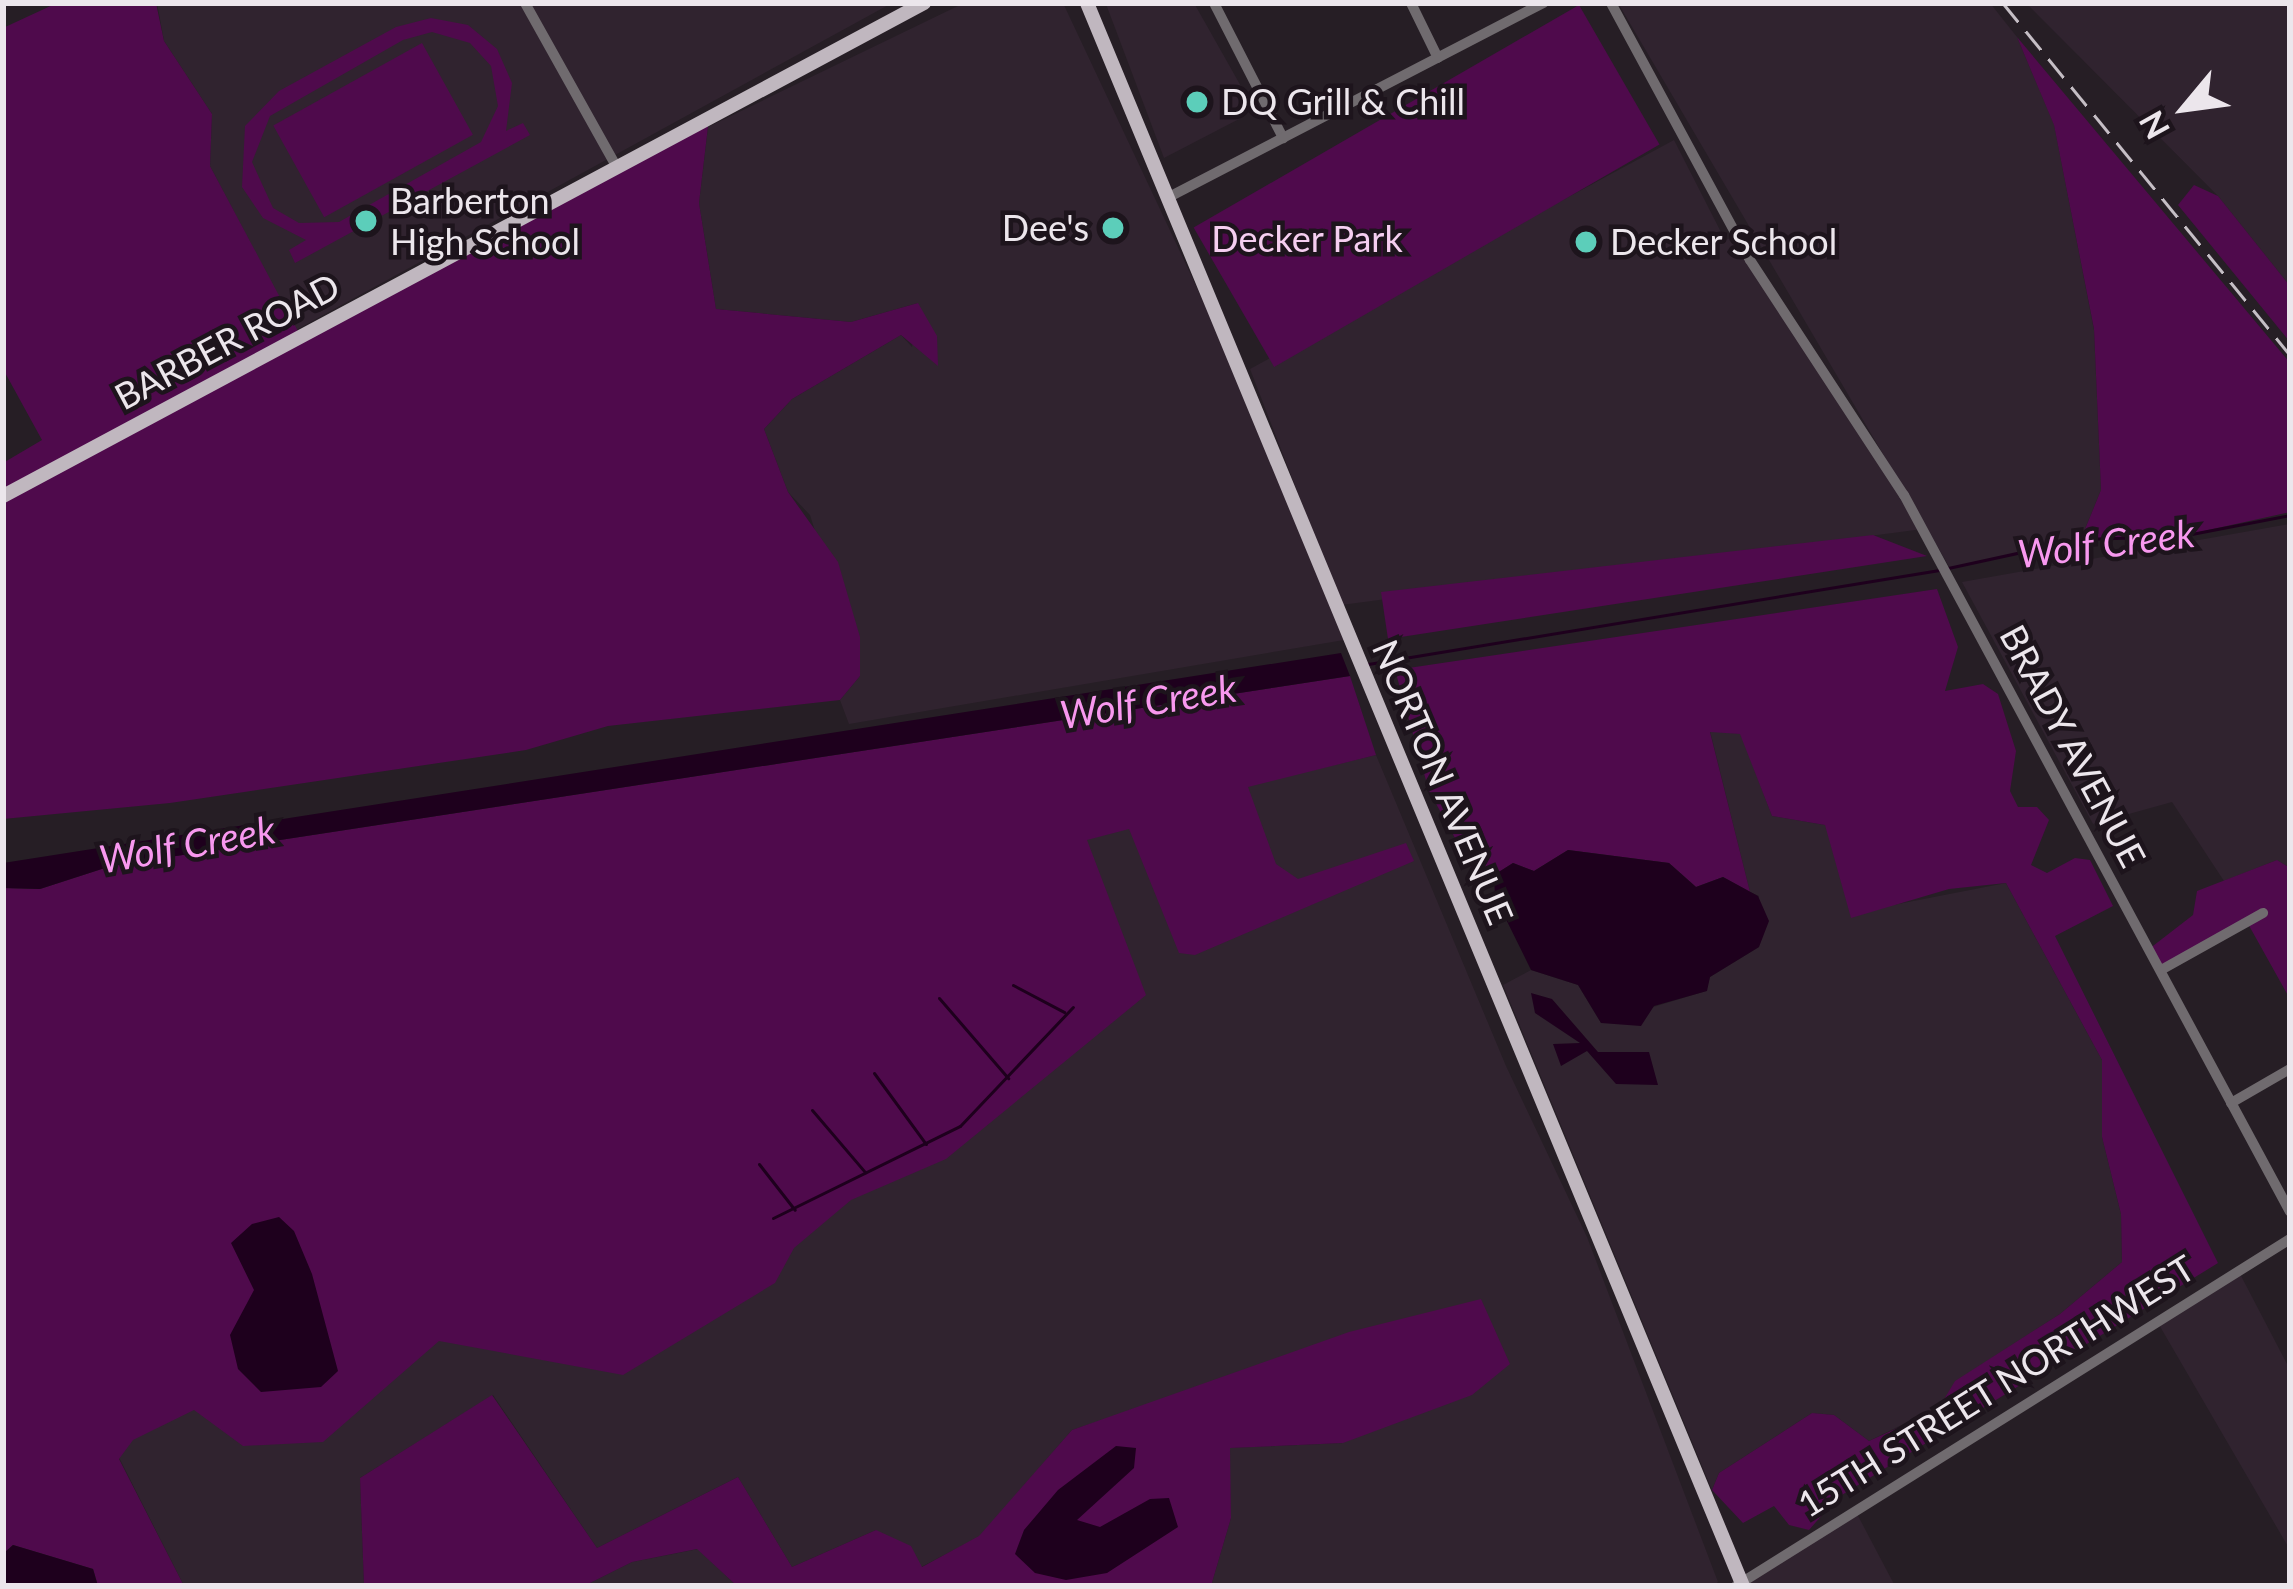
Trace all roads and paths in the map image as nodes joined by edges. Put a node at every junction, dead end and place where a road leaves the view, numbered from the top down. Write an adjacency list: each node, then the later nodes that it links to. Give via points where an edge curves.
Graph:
1 (525, 3): 10 (street)
2 (924, 3): 10 (main road, BARBER ROAD)
3 (1087, 3): 11 (main road, NORTON AVENUE)
4 (1214, 3): 9 (street)
5 (1411, 3): 8 (street)
6 (1544, 3): 8 (street)
7 (1611, 3): 14 (street, BRADY AVENUE, via 1718,205 1931,544)
8 (1438, 58): 9 (street)
9 (1283, 138): 11 (street)
10 (616, 166): 12 (main road, BARBER ROAD)
11 (1169, 197): 19 (main road, NORTON AVENUE)
12 (3, 496)
13 (2263, 913): 14 (street)
14 (2161, 970): 16 (street, BRADY AVENUE)
15 (2290, 1069): 16 (street)
16 (2231, 1103): 17 (street, BRADY AVENUE)
17 (2290, 1213)
18 (2290, 1239): 19 (street, 15TH STREET NORTHWEST)
19 (1740, 1585)

